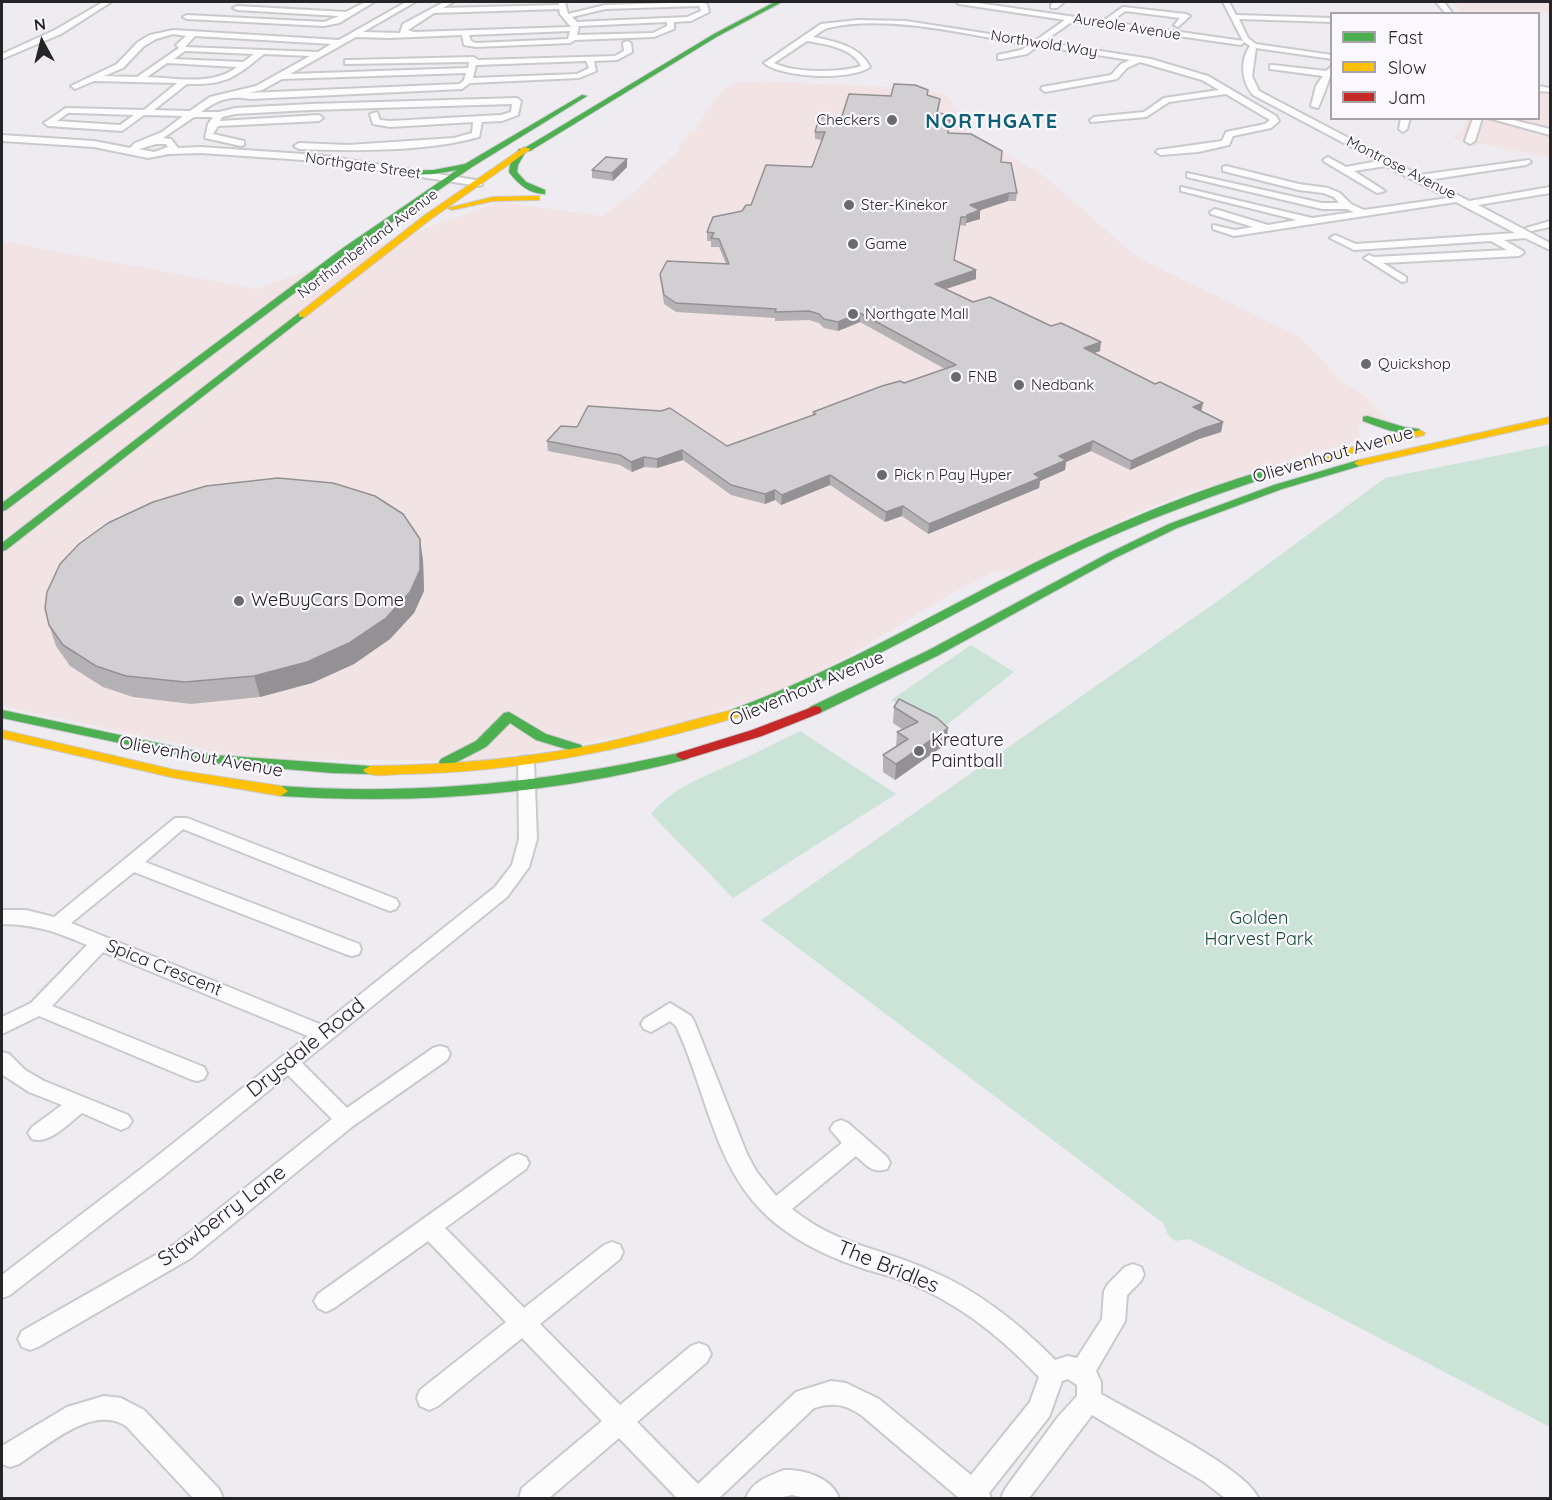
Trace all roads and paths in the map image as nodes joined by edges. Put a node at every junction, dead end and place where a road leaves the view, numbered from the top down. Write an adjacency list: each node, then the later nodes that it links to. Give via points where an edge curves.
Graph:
1 (107, 2): 53 (street, via 58,32)
2 (248, 2): 18 (street)
3 (351, 2): 4 (street)
4 (369, 2): 21 (street)
5 (411, 2): 41 (street)
6 (449, 2): 19 (street)
7 (760, 2): 67 (main road)
8 (779, 2): 103 (main road, Northumberland Avenue, via 716,35)
9 (959, 2): 12 (street, Aureole Avenue)
10 (1009, 2): 17 (street)
11 (1226, 2): 27 (street, Montrose Avenue)
12 (987, 3): 17 (street, Aureole Avenue)
13 (563, 4): 19 (street); 25 (street)
14 (1045, 4): 15 (street)
15 (1060, 5)
16 (1191, 6): 23 (street)
17 (1002, 7): 30 (street, Aureole Avenue)
18 (237, 8): 21 (street); 29 (street)
19 (433, 11): 34 (street)
20 (1106, 13): 22 (street)
21 (349, 14): 29 (street, via 324,24)
22 (1115, 15): 23 (street, via 1123,9); 35 (street)
23 (1185, 16): 36 (street)
24 (187, 17): 29 (street)
25 (567, 17): 28 (street); 31 (street, via 605,7 707,4 705,12 695,18); 37 (street)
26 (1127, 17): 36 (street)
27 (1234, 17): 32 (street); 48 (street, Montrose Avenue)
28 (557, 18)
29 (219, 19)
30 (1071, 19): 35 (street, Aureole Avenue); 46 (street)
31 (670, 20): 37 (street); 43 (street, via 671,27 658,34)
32 (1330, 20)
33 (433, 22): 34 (street)
34 (411, 23): 42 (street, via 403,30)
35 (1104, 24): 48 (street, Aureole Avenue)
36 (1178, 25): 38 (street)
37 (574, 26): 39 (street); 43 (street)
38 (1204, 29)
39 (465, 32): 42 (street); 43 (street, via 467,43 477,45 565,42)
40 (193, 34): 45 (street); 49 (street, via 180,45); 66 (street, via 153,36 120,66)
41 (352, 34): 42 (street); 45 (street)
42 (410, 34)
43 (573, 38)
44 (806, 39): 44 (street, Northwold Way, via 840,45 866,65 858,72 844,73 779,69 768,63); 46 (street, Northwold Way, via 829,25 884,22)
45 (338, 42): 52 (street)
46 (1040, 43): 54 (street, via 1020,54); 56 (street, Northwold Way)
47 (627, 44): 57 (street, via 628,52 620,57)
48 (1247, 46): 55 (street, Aureole Avenue); 106 (street, Montrose Avenue, via 1247,81 1258,95)
49 (183, 49): 51 (street); 58 (street)
50 (367, 50): 59 (street)
51 (263, 51): 52 (street); 60 (street)
52 (319, 54): 64 (street)
53 (2, 57)
54 (1001, 57)
55 (1330, 57)
56 (1139, 59): 73 (street, via 1124,66 1114,77); 75 (street, Northwold Way, via 1205,78)
57 (590, 60): 63 (street); 63 (street, via 593,69 579,76)
58 (166, 61): 60 (street); 68 (street)
59 (348, 62): 63 (street, via 474,59); 65 (street)
60 (245, 64): 69 (street, via 219,81)
61 (1274, 67): 62 (street)
62 (1329, 71): 80 (street)
63 (470, 73): 65 (street); 70 (street); 71 (street, via 462,86)
64 (281, 76): 65 (street); 70 (street)
65 (326, 76)
66 (91, 78): 68 (street); 74 (street, via 75,86)
67 (618, 78)
68 (138, 80): 69 (street)
69 (184, 82): 74 (street)
70 (264, 85): 76 (street)
71 (430, 88): 77 (street); 78 (street)
72 (598, 88): 108 (main road, Northumberland Avenue)
73 (1045, 88)
74 (173, 91): 82 (street)
75 (1228, 91): 89 (street, via 1167,100 1146,114); 104 (street, Northwold Way, via 1275,121 1229,134 1224,144)
76 (232, 93): 77 (street); 83 (street)
77 (318, 93): 81 (street)
78 (425, 104): 79 (street); 88 (street, via 517,100 515,113)
79 (390, 105): 81 (street); 84 (street)
80 (1315, 106)
81 (310, 107): 85 (street)
82 (144, 112): 82 (street, via 69,110 48,123 122,128); 83 (street)
83 (196, 112): 85 (street); 95 (street)
84 (374, 114): 86 (street); 88 (street, via 376,122 390,124)
85 (219, 115): 93 (street)
86 (359, 116)
87 (325, 118): 93 (street)
88 (478, 120): 93 (street, via 476,135 438,151 364,154 348,148 222,141 208,136)
89 (1094, 120)
90 (1405, 120): 94 (street)
91 (1477, 120): 98 (street)
92 (1500, 120): 96 (street)
93 (212, 124)
94 (1403, 129)
95 (173, 131): 99 (street); 101 (street)
96 (1551, 132)
97 (2, 138): 100 (street)
98 (1470, 141)
99 (146, 142): 100 (street); 101 (street); 102 (street)
100 (94, 144): 102 (street)
101 (171, 146): 102 (street, via 148,154); 112 (street, Northgate Street, via 283,156)
102 (134, 151)
103 (522, 151): 115 (main road, Northumberland Avenue); 125 (main road, via 513,172 539,195 479,201)
104 (1161, 152)
105 (1328, 160): 110 (street)
106 (1390, 162): 110 (street); 113 (street, Montrose Avenue)
107 (1526, 162): 113 (street)
108 (469, 165): 112 (main road); 114 (main road, Northumberland Avenue)
109 (1226, 169): 122 (street, via 1325,190)
110 (1345, 170): 118 (street)
111 (1190, 175): 122 (street, via 1322,206)
112 (409, 176): 114 (street, Northgate Street); 121 (main road, via 417,188)
113 (1420, 178): 119 (street, Montrose Avenue)
114 (447, 182): 115 (street, Northgate Street); 121 (main road, Northumberland Avenue)
115 (475, 186): 125 (main road, Northumberland Avenue)
116 (1184, 189): 126 (street)
117 (1551, 190): 120 (street)
118 (1380, 191)
119 (1464, 201): 120 (street); 124 (street); 130 (street, Montrose Avenue)
120 (1483, 201): 130 (street)
121 (414, 204): 142 (main road, Northumberland Avenue, via 346,250)
122 (1348, 206): 124 (street)
123 (1215, 212): 129 (street)
124 (1366, 214): 126 (street)
125 (428, 217): 143 (main road, Northumberland Avenue)
126 (1314, 222): 129 (street)
127 (1551, 224): 130 (street)
128 (1217, 227): 129 (street, via 1234,233)
129 (1271, 228)
130 (1529, 231): 132 (street); 133 (street); 135 (street, Montrose Avenue)
131 (1335, 238): 134 (street)
132 (1493, 238): 134 (street); 136 (street, via 1519,253)
133 (1551, 238)
134 (1350, 246): 136 (street)
135 (1551, 247)
136 (1371, 260): 137 (street)
137 (1402, 279)
138 (1551, 408): 140 (main road)
139 (1551, 420): 149 (main road, Olievenhout Avenue, via 1399,454 1274,489 1122,550 853,693 756,734 655,764)
140 (1472, 423)
141 (1354, 449): 141 (main road, Olievenhout Avenue, via 1363,434 1364,422 1403,430 1433,430); 146 (main road, Olievenhout Avenue, via 1273,472 1096,537 827,677 739,712)
142 (2, 508)
143 (2, 548)
144 (2, 714): 148 (main road, Olievenhout Avenue, via 208,759 328,770)
145 (2, 734): 149 (main road, Olievenhout Avenue, via 235,786 319,794 387,795)
146 (599, 748): 147 (main road, Olievenhout Avenue); 148 (main road, via 552,743 509,716 478,748)
147 (526, 761): 148 (main road, Olievenhout Avenue); 149 (street, Drysdale Road)
148 (426, 769)
149 (527, 786): 159 (street, Drysdale Road, via 528,839 520,867 501,892)
150 (132, 864): 151 (street, via 181,822); 153 (street); 155 (street)
151 (390, 904)
152 (2, 917): 153 (street, Spica Crescent, via 27,917)
153 (57, 925): 154 (street, Spica Crescent)
154 (101, 942): 156 (street); 159 (street, Spica Crescent)
155 (352, 949)
156 (38, 1008): 158 (street); 163 (street)
157 (651, 1024): 172 (street, The Bridles, via 676,1005 732,1143 751,1181)
158 (2, 1026)
159 (324, 1034): 162 (street, Drysdale Road)
160 (440, 1054): 165 (street, Stawberry Lane)
161 (2, 1060): 164 (street, via 32,1087)
162 (288, 1062): 165 (street); 176 (street, Drysdale Road)
163 (197, 1073)
164 (80, 1103): 166 (street); 168 (street)
165 (346, 1120): 179 (street, Stawberry Lane, via 183,1251)
166 (121, 1121)
167 (841, 1129): 169 (street)
168 (39, 1133)
169 (857, 1143): 171 (street); 172 (street)
170 (518, 1163): 173 (street)
171 (879, 1163)
172 (776, 1209): 182 (street, The Bridles, via 846,1252 921,1277 954,1294 985,1314)
173 (429, 1227): 177 (street); 178 (street)
174 (612, 1252): 178 (street)
175 (1133, 1274): 181 (street, via 1116,1291 1113,1321)
176 (2, 1288)
177 (326, 1300)
178 (523, 1325): 183 (street); 185 (street)
179 (30, 1339)
180 (699, 1354): 185 (street)
181 (1082, 1372): 182 (street, via 1066,1367); 184 (street, via 1089,1382)
182 (1052, 1374): 187 (street, via 1040,1409)
183 (429, 1398)
184 (1089, 1400): 194 (street); 195 (street, via 1212,1472)
185 (620, 1422): 188 (street); 190 (street)
186 (10, 1455): 189 (street, via 76,1416 91,1410 121,1409 135,1418)
187 (975, 1496): 191 (street, via 870,1407 852,1395 836,1391 805,1400)
188 (531, 1497)
189 (210, 1498)
190 (694, 1498)
191 (701, 1498)
192 (759, 1498): 193 (street, via 778,1485 797,1482 808,1484)
193 (826, 1498)
194 (1014, 1498)
195 (1245, 1498)

